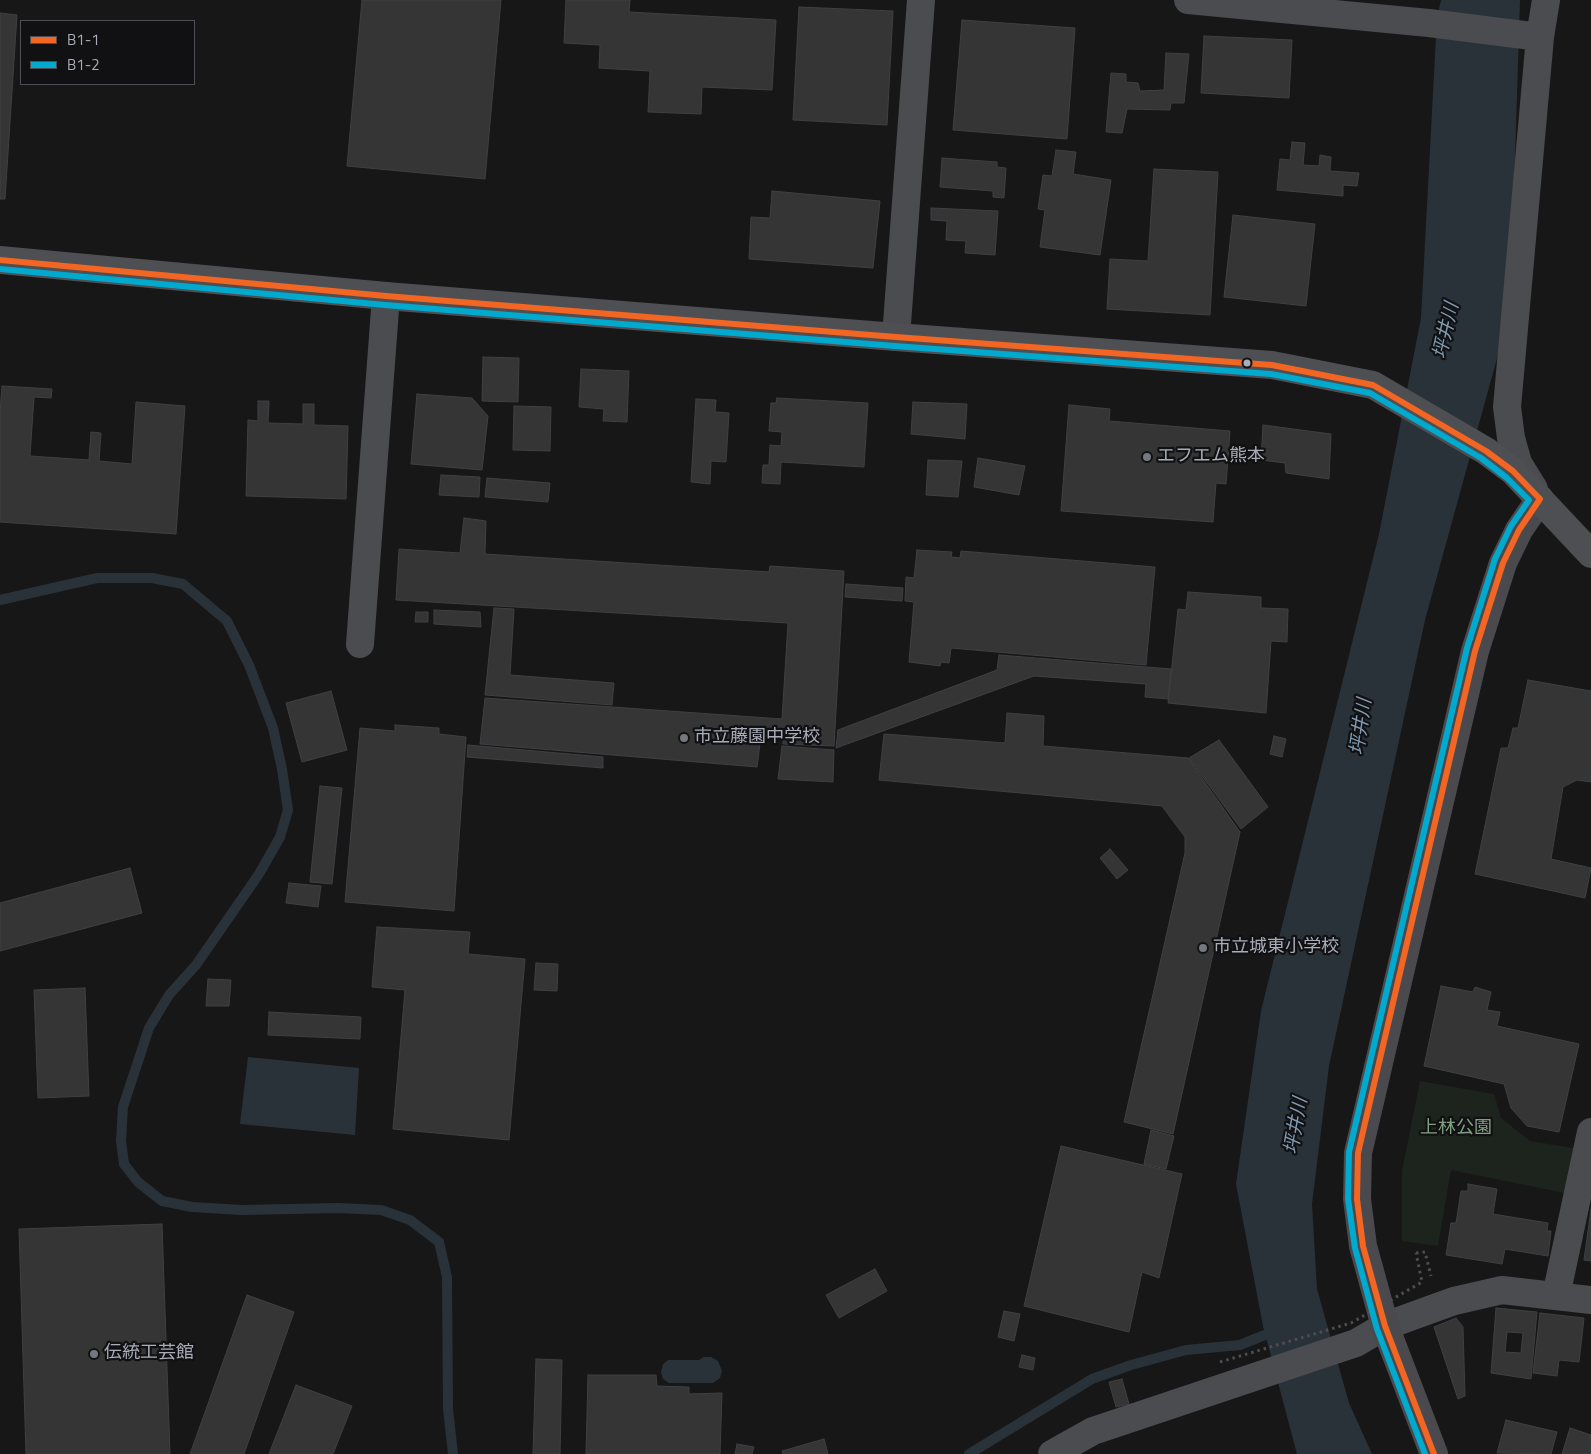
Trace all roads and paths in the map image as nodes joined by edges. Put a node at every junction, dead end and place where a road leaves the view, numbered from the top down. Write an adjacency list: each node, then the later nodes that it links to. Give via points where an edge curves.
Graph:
1 (921, 0): 7 (street)
2 (1188, 0): 4 (street)
3 (1546, 0): 4 (street)
4 (1532, 36): 8 (street, via 1506,407 1518,463)
5 (0, 260): 6 (main road)
6 (386, 296): 7 (main road); 10 (street)
7 (896, 337): 8 (main road, via 1272,365 1373,385 1486,451 1513,471)
8 (1540, 499): 9 (main road); 15 (street, via 1519,530 1503,563 1475,651 1358,1153 1357,1199 1363,1246)
9 (1591, 554)
10 (360, 644)
11 (1591, 1132): 13 (street)
12 (1432, 1278): 16 (path, bridge, via 1426,1252 1416,1253 1422,1282 1351,1323)
13 (1556, 1296): 14 (street); 15 (street, via 1502,1290 1454,1302)
14 (1591, 1300)
15 (1385, 1326): 17 (street, via 1356,1343 1093,1431); 18 (street)
16 (1220, 1362)
17 (1052, 1454)
18 (1434, 1454)

